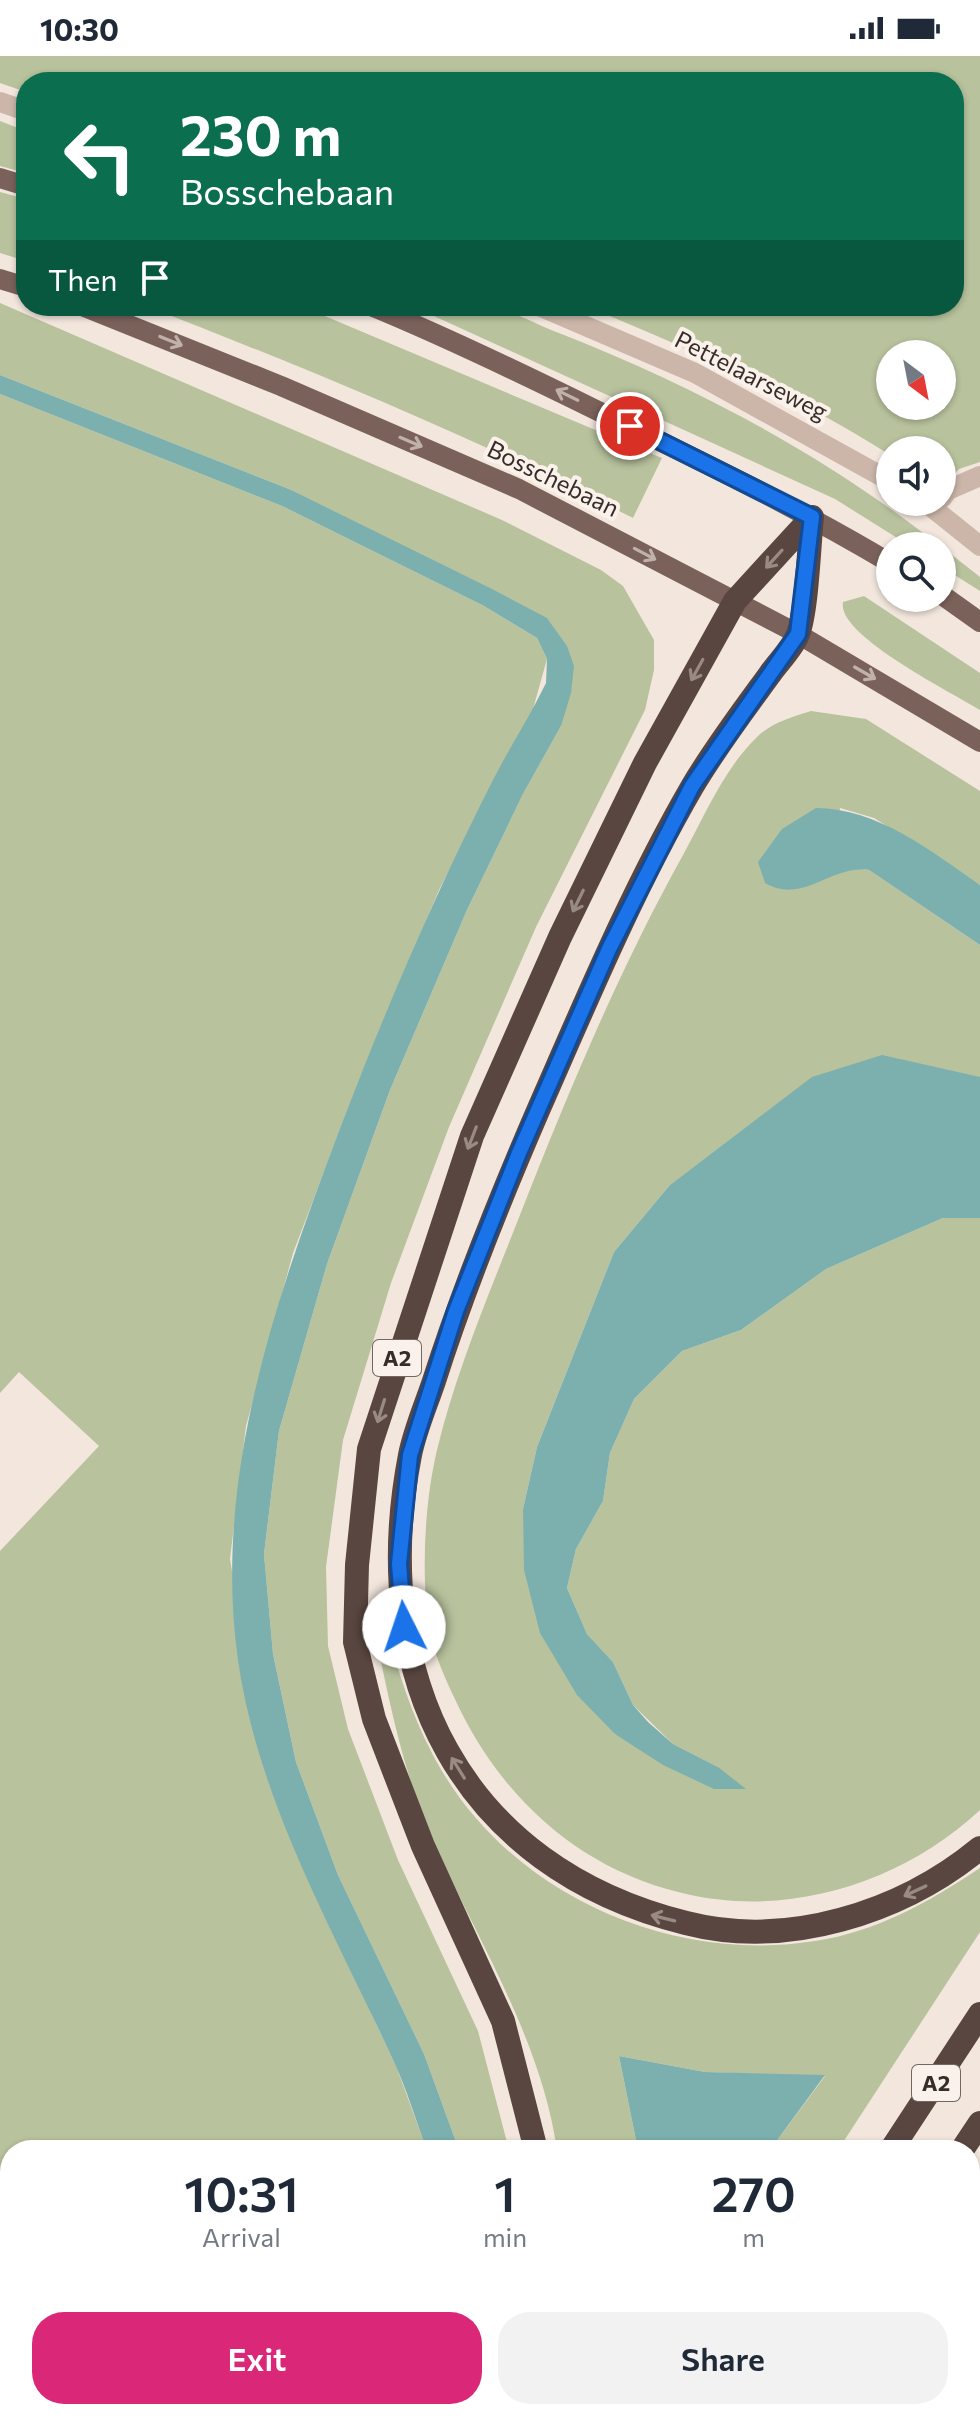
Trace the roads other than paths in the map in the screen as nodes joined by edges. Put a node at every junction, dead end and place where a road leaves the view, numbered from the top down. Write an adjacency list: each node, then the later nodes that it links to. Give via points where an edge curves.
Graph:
1 (107, 316): 11 (main road, Bosschebaan, one-way to 11, via 519,489)
2 (396, 316): 8 (main road, one-way to 2)
3 (562, 316): 4 (street, Pettelaarseweg, via 695,373)
4 (876, 473)
5 (980, 476): 6 (street)
6 (956, 486)
7 (949, 516): 9 (street)
8 (812, 517): 10 (main road); 11 (highway, one-way to 11); 14 (highway)
9 (980, 546)
10 (876, 555)
11 (735, 601): 14 (main road, Bosschebaan); 19 (highway, A2, one-way to 19, via 638,777 472,1136 369,1449 355,1642 374,1719 423,1846 503,2021)
12 (956, 605): 13 (main road)
13 (980, 622)
14 (798, 634): 15 (main road, Bosschebaan, one-way to 15); 16 (highway, A2, one-way to 14, via 928,1885 869,1913 814,1926 699,1927 636,1911 579,1884 514,1839 479,1802 446,1748 418,1686 404,1627 399,1564 410,1455 456,1311 519,1153 616,936 692,786)
15 (980, 742)
16 (980, 1848)
17 (980, 2014): 20 (highway, A2)
18 (980, 2123): 21 (highway, A2)
19 (533, 2140)
20 (898, 2140)
21 (969, 2140)

